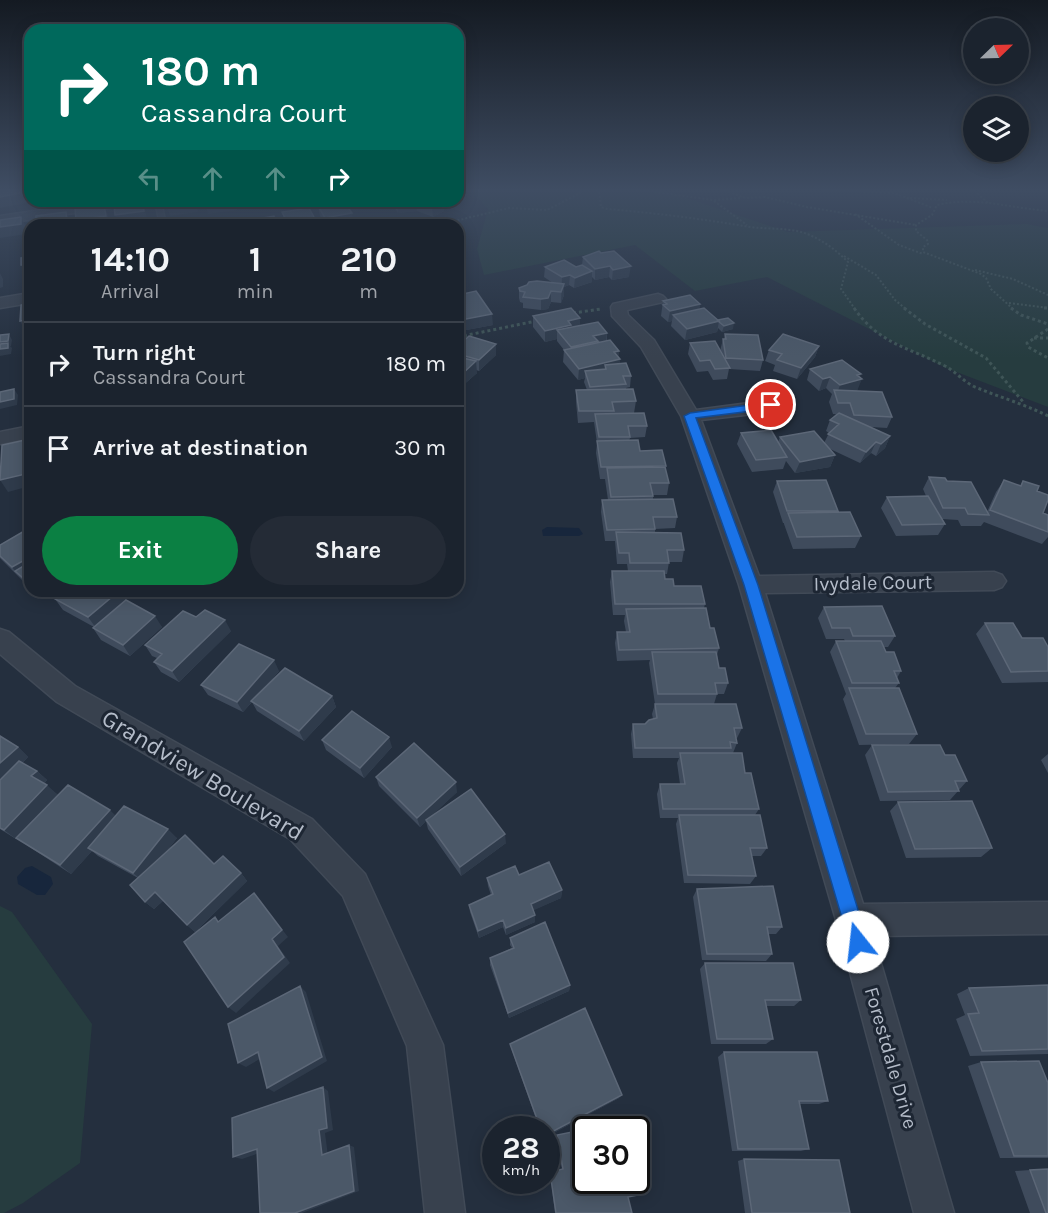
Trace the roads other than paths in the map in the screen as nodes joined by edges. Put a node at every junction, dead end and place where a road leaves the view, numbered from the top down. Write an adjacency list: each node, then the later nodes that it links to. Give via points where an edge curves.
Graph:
1 (658, 298): 5 (street, Forestdale Drive, via 619,307 620,316 648,344)
2 (24, 299): 3 (street)
3 (0, 303)
4 (771, 405): 5 (street)
5 (690, 416): 9 (street, Forestdale Drive)
6 (24, 433): 7 (street)
7 (0, 438)
8 (994, 581): 9 (street, Ivydale Court)
9 (751, 585): 12 (street, Forestdale Drive)
10 (0, 639): 13 (street, Grandview Boulevard, via 66,694 301,829 354,885 425,1045)
11 (1048, 918): 12 (street)
12 (852, 920): 14 (street, Forestdale Drive)
13 (445, 1213)
14 (934, 1213)

